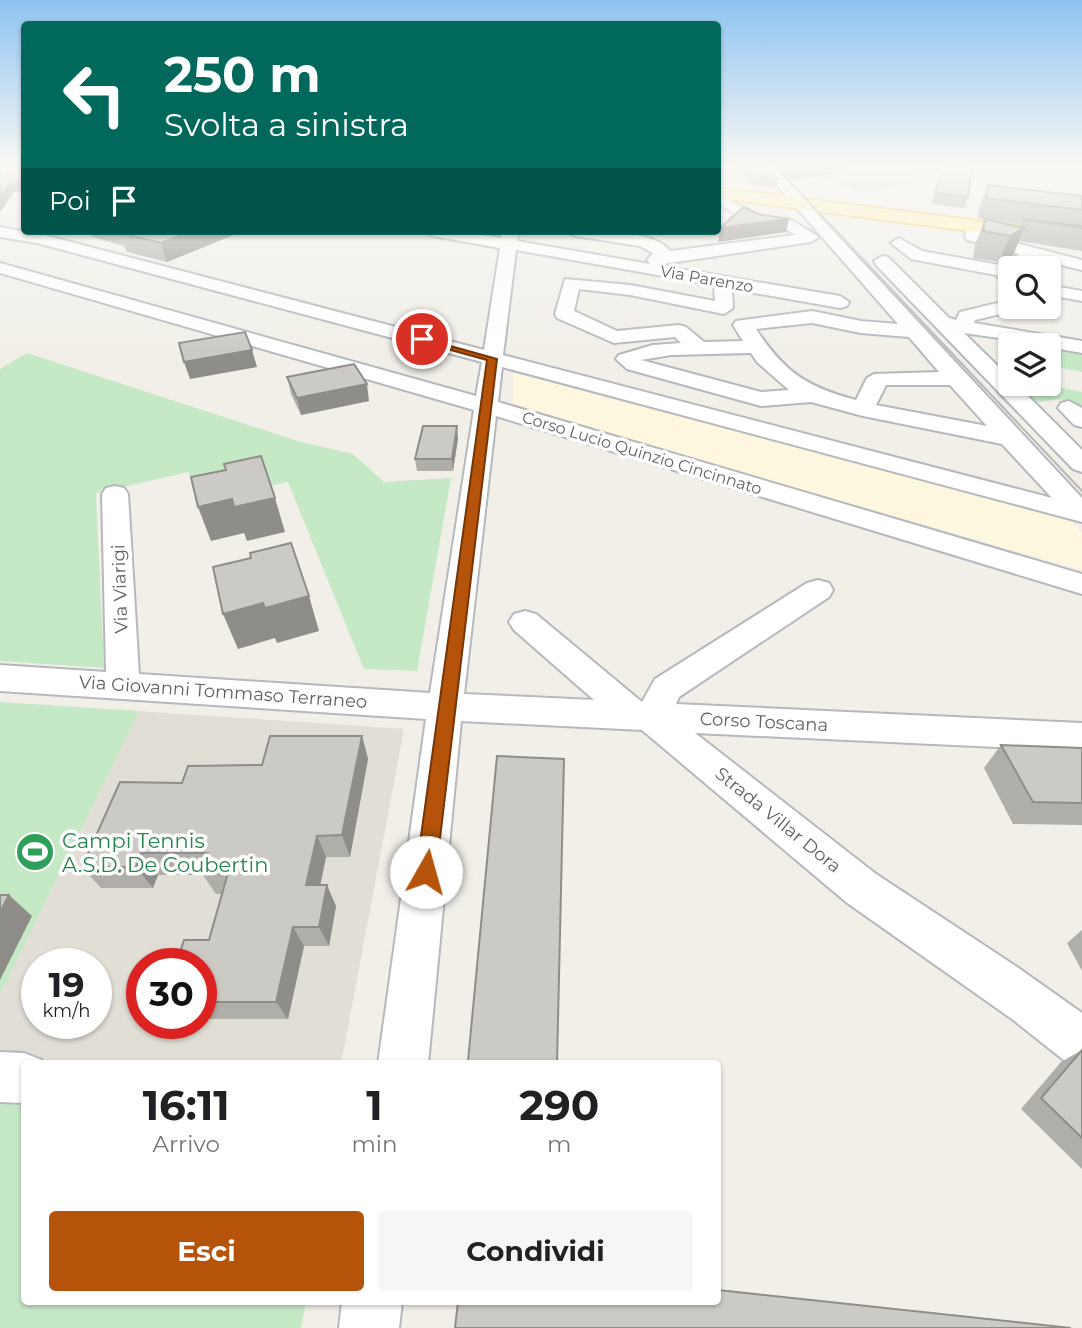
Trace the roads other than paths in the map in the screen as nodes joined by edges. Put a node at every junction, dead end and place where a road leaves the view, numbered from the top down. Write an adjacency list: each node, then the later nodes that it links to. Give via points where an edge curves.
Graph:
1 (793, 227): 19 (street, via 811,237)
2 (833, 227): 28 (street)
3 (975, 227): 13 (main road); 17 (street, via 973,237)
4 (1056, 227): 5 (main road)
5 (1082, 230)
6 (0, 232): 7 (street)
7 (21, 235)
8 (23, 235): 36 (street)
9 (483, 235): 12 (street, Via Parenzo)
10 (600, 235): 14 (street)
11 (637, 235): 14 (street)
12 (509, 237): 19 (street, Via Parenzo); 36 (street)
13 (1082, 240)
14 (644, 242): 19 (street, via 662,251)
15 (899, 243): 22 (street, via 916,255)
16 (874, 253): 29 (street)
17 (1034, 253): 18 (street); 20 (street)
18 (1030, 256)
19 (652, 262): 23 (street, Via Parenzo)
20 (1082, 265)
21 (4, 272): 39 (street, Corso Lucio Quinzio Cincinnato)
22 (998, 273)
23 (723, 282): 26 (street); 28 (street, Via Parenzo)
24 (1061, 292): 25 (street)
25 (1082, 296)
26 (724, 308): 30 (street, via 732,320); 35 (street, via 630,289 571,283 564,314 614,337 679,331)
27 (998, 309): 31 (street, via 967,316)
28 (900, 312): 32 (street)
29 (943, 323): 31 (street); 42 (street)
30 (743, 325): 32 (street, via 812,317); 34 (street)
31 (964, 326): 33 (street)
32 (916, 332): 37 (street)
33 (1082, 346)
34 (757, 347): 35 (street); 38 (street, via 764,358)
35 (701, 349): 38 (street, via 626,359 761,399)
36 (492, 359): 39 (street); 44 (street)
37 (959, 378): 40 (street, via 882,379 875,383); 41 (street)
38 (812, 395): 40 (street)
39 (486, 406): 45 (street, Corso Lucio Quinzio Cincinnato); 50 (street)
40 (863, 409): 41 (street)
41 (1010, 438): 44 (street)
42 (1082, 464)
43 (115, 494): 48 (street, Via Viarigi)
44 (1082, 514)
45 (1082, 584)
46 (818, 590): 51 (street, via 667,688)
47 (525, 622): 51 (street, Strada Villar Dora)
48 (123, 685): 49 (street, Via Giovanni Tommaso Terraneo); 50 (street, Via Giovanni Tommaso Terraneo)
49 (5, 686)
50 (445, 707): 51 (street, Corso Toscana); 54 (street)
51 (643, 716): 52 (street, Corso Toscana); 53 (street, Strada Villar Dora, via 859,886 1044,1012)
52 (1082, 737)
53 (1082, 1044)
54 (403, 1060)
55 (0, 1077): 56 (street)
56 (21, 1078)
57 (372, 1305): 58 (street)
58 (369, 1328)

